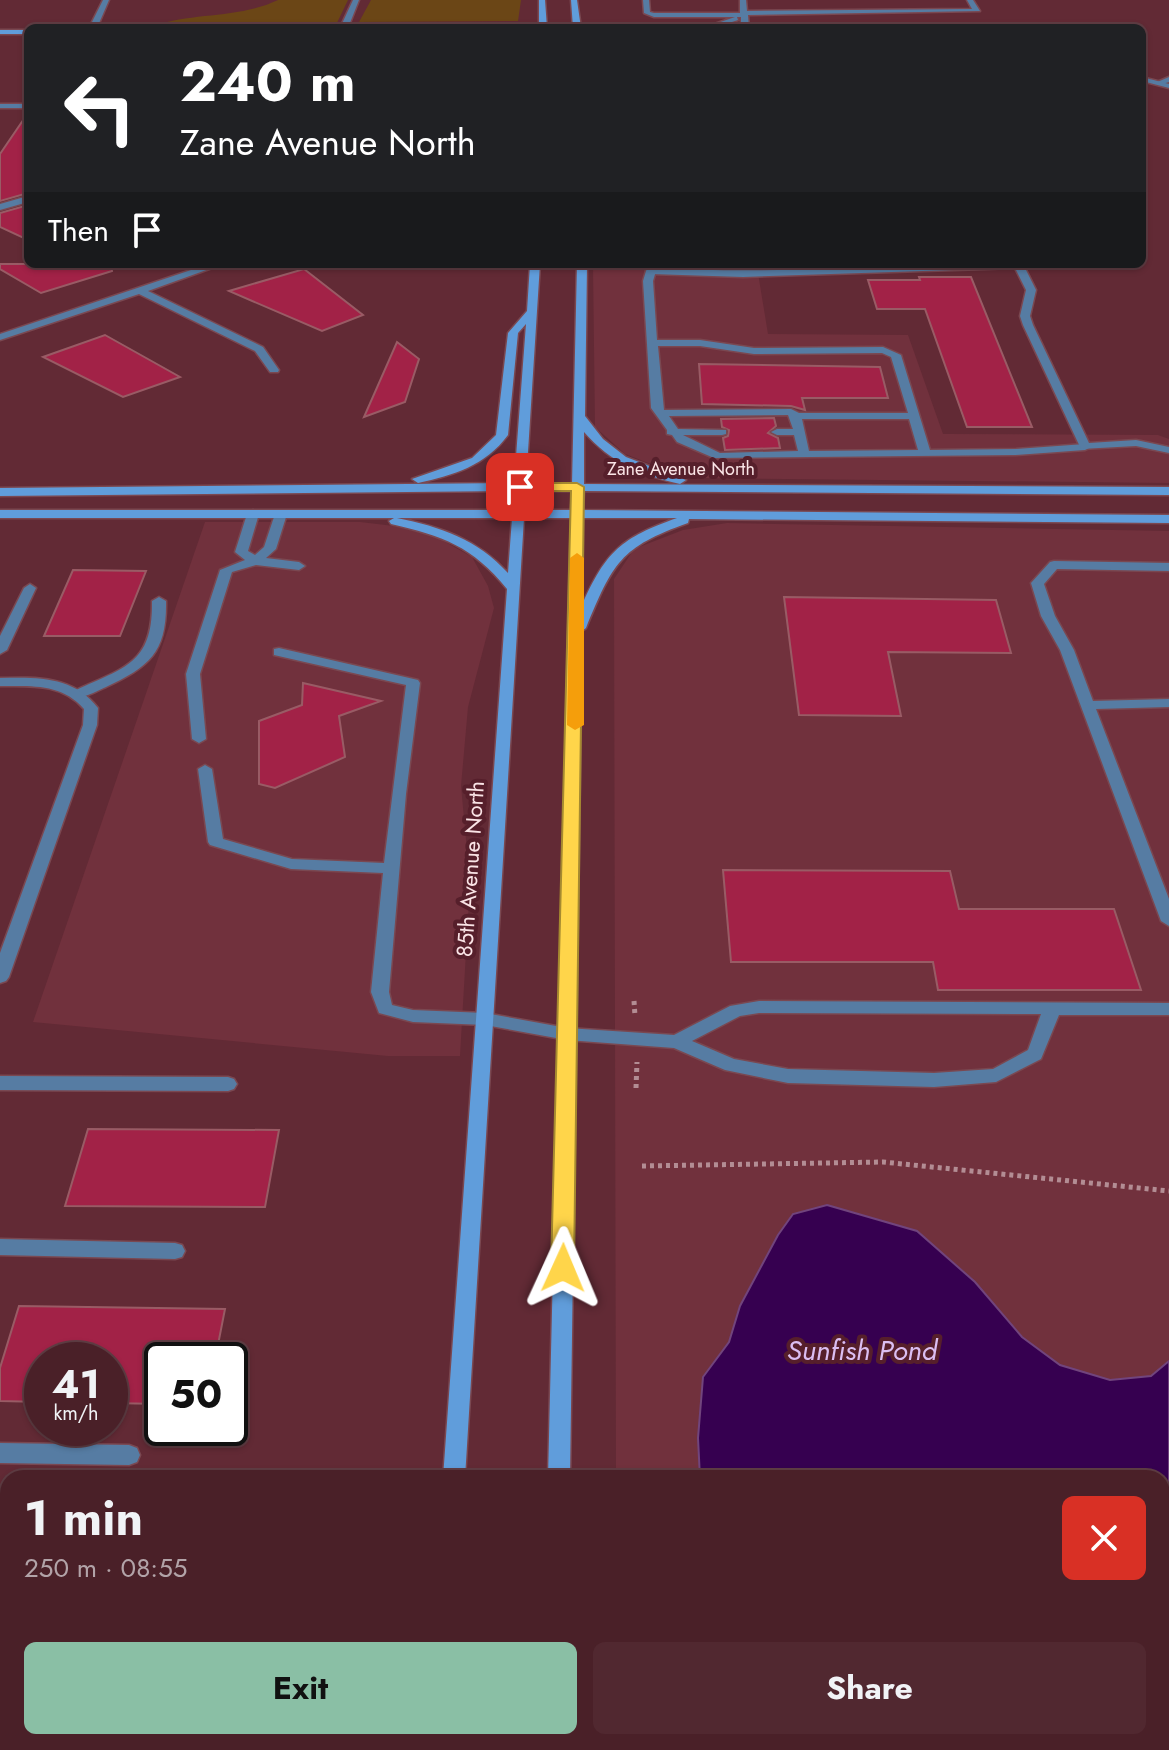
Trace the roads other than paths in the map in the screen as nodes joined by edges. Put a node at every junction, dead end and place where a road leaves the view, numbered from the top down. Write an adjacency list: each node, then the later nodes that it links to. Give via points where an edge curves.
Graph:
1 (106, 0): 9 (street)
2 (356, 0): 10 (street)
3 (542, 0): 11 (main road)
4 (574, 0): 12 (main road)
5 (646, 0): 8 (street, via 647,13 654,15)
6 (743, 0): 8 (street)
7 (970, 0): 8 (street, via 977,11)
8 (744, 14): 13 (street); 14 (street)
9 (95, 24)
10 (346, 24)
11 (543, 24)
12 (577, 24)
13 (718, 24)
14 (745, 24)
15 (0, 32): 16 (main road)
16 (24, 32)
17 (1169, 79): 19 (street)
18 (1146, 80): 19 (street)
19 (1159, 83): 20 (street)
20 (1169, 86)
21 (0, 106): 22 (street)
22 (24, 106)
23 (24, 200): 24 (street)
24 (0, 207)
25 (206, 268): 31 (street)
26 (535, 268): 32 (main road, 85th Avenue North)
27 (582, 268): 37 (main road)
28 (654, 268): 29 (street, via 728,275); 34 (street, via 648,281)
29 (807, 268)
30 (1020, 268): 44 (street, via 1031,290 1028,325)
31 (139, 290): 33 (street); 35 (street, via 259,349)
32 (532, 311): 48 (main road, via 513,333 502,435 494,448 470,464 434,476); 49 (main road, 85th Avenue North)
33 (0, 337)
34 (654, 343): 36 (street); 39 (street, via 754,351 883,350 896,355)
35 (274, 370)
36 (660, 413): 38 (street); 40 (street)
37 (579, 416): 50 (main road); 51 (main road, via 602,447 642,470 713,486)
38 (796, 416): 39 (street); 43 (street)
39 (913, 416): 46 (street)
40 (671, 432): 41 (street); 47 (street, via 718,456)
41 (722, 432)
42 (777, 432): 43 (street)
43 (800, 432): 47 (street)
44 (1085, 447): 45 (street, via 1136,443); 46 (street)
45 (1169, 450)
46 (925, 453): 47 (street)
47 (804, 455)
48 (355, 487): 49 (main road, Zane Avenue North); 53 (main road, Zane Avenue North)
49 (520, 487): 50 (main road, Zane Avenue North); 58 (main road, 85th Avenue North)
50 (577, 487): 51 (main road, Zane Avenue North); 59 (main road)
51 (781, 488): 52 (main road, Zane Avenue North)
52 (1169, 491)
53 (0, 492)
54 (0, 514): 55 (main road)
55 (253, 514): 56 (main road); 62 (street, via 241,552)
56 (281, 514): 57 (main road); 62 (street, via 270,549)
57 (354, 514): 58 (main road); 66 (main road, via 430,528 468,543 489,557)
58 (519, 514): 59 (main road); 66 (main road, 85th Avenue North)
59 (578, 514): 60 (main road); 68 (main road)
60 (701, 515): 61 (main road); 68 (main road, via 636,538 613,555)
61 (1169, 519)
62 (255, 561): 63 (street); 75 (street, via 226,570 193,674)
63 (299, 566)
64 (1169, 567): 74 (street, via 1054,565 1037,583)
65 (30, 588): 69 (street)
66 (514, 589): 82 (main road, 85th Avenue North)
67 (159, 601): 72 (street, via 157,638 145,657)
68 (575, 637): 83 (main road)
69 (0, 650)
70 (279, 652): 77 (street, via 413,683)
71 (0, 682): 72 (street, via 59,685)
72 (81, 693): 79 (street, via 91,708 90,725)
73 (1169, 703): 74 (street)
74 (1087, 705): 78 (street)
75 (199, 739)
76 (205, 769): 77 (street, via 216,842 291,864)
77 (391, 868): 82 (street, via 380,992 385,1009 413,1016)
78 (1169, 921)
79 (0, 977)
80 (1052, 1009): 81 (street); 84 (street, via 759,1007 736,1010); 84 (street, via 1035,1054 996,1075 934,1080 788,1076 731,1065)
81 (1169, 1009)
82 (485, 1019): 83 (street); 91 (main road, 85th Avenue North)
83 (567, 1034): 84 (street); 92 (main road)
84 (676, 1042)
85 (0, 1083): 86 (street)
86 (228, 1084)
87 (0, 1247): 88 (street)
88 (175, 1251)
89 (0, 1453): 90 (street)
90 (129, 1455)
91 (455, 1470)
92 (559, 1470)

